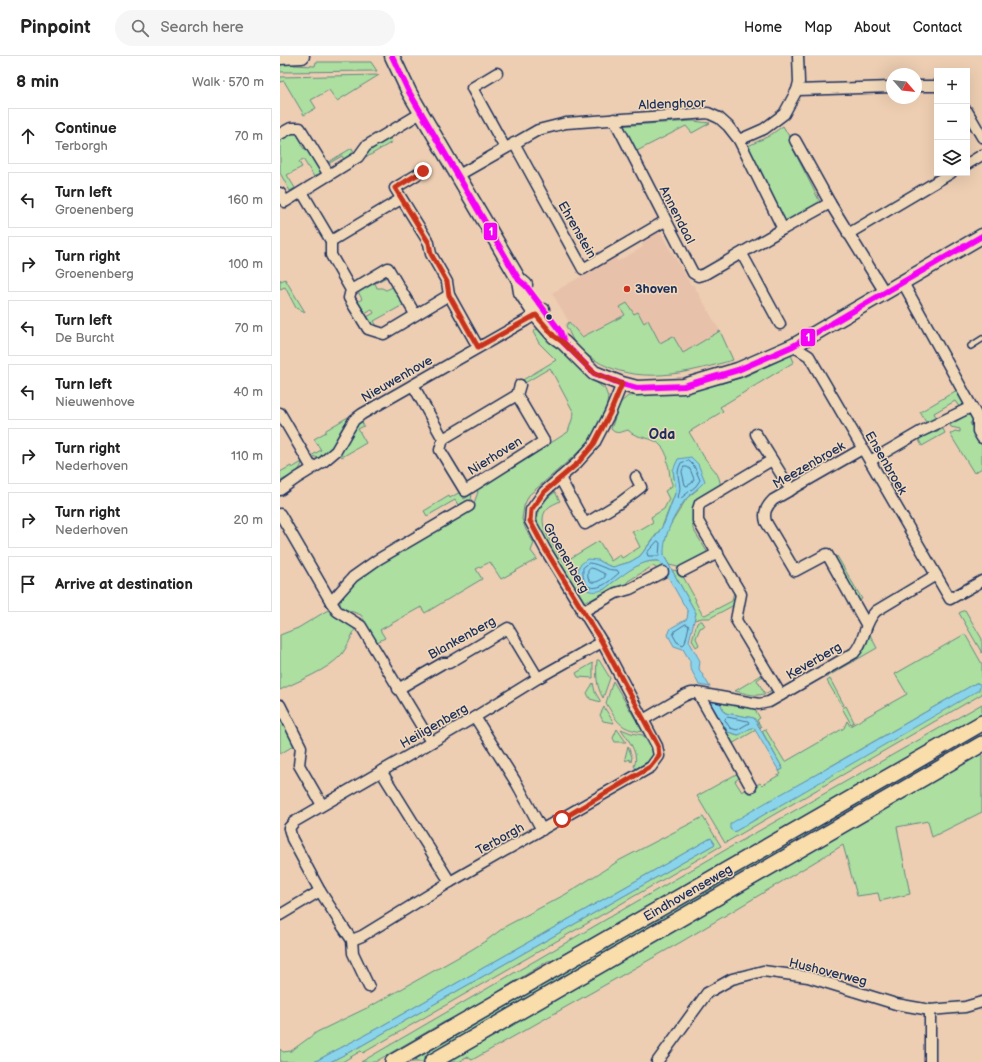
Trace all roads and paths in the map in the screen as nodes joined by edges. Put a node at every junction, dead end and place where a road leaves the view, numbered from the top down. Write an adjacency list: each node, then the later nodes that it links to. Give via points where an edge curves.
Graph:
1 (302, 56): 4 (street)
2 (392, 56): 10 (street)
3 (798, 56): 9 (street)
4 (280, 57)
5 (497, 73): 17 (street, via 472,88)
6 (922, 86): 7 (street)
7 (934, 86)
8 (886, 87): 9 (street)
9 (797, 90): 15 (street, via 784,114 764,129)
10 (422, 114): 21 (street, via 366,146 358,157); 22 (street)
11 (970, 116): 14 (street)
12 (614, 119): 15 (street, Aldenghoor, via 708,114 720,118); 17 (street, Aldenghoor, via 566,123 538,130); 28 (street, Annendaal)
13 (280, 134): 21 (street, via 291,128 300,128)
14 (982, 137)
15 (739, 140): 29 (street, Aldenghoor)
16 (795, 140): 27 (street)
17 (510, 145): 22 (street, Aldenghoor); 28 (street, Ehrenstein, via 584,269)
18 (982, 155): 19 (street)
19 (970, 162)
20 (423, 171): 26 (street, via 395,188)
21 (329, 175): 24 (street)
22 (457, 176): 38 (street)
23 (946, 176): 30 (street)
24 (302, 192): 25 (street, via 285,202); 32 (street)
25 (280, 193)
26 (401, 199): 32 (street); 37 (street, via 429,243 431,254 447,282)
27 (830, 203): 29 (street); 30 (street)
28 (665, 221): 33 (street, Annendaal, via 693,273 698,276)
29 (783, 229): 33 (street, Annendaal)
30 (848, 234): 36 (street)
31 (982, 236): 34 (street)
32 (331, 241): 35 (street, via 331,254)
33 (742, 254): 40 (street)
34 (902, 282): 36 (street); 47 (street)
35 (351, 290): 39 (street, via 388,268); 39 (street, via 349,298 368,329 384,334)
36 (884, 292): 42 (street)
37 (449, 295): 39 (street); 44 (street)
38 (540, 312): 44 (street, Nieuwenhove); 45 (street, via 560,331 564,343 594,373)
39 (415, 314)
40 (780, 324)
41 (982, 339): 43 (lane)
42 (793, 346): 45 (street, via 738,370 684,386 638,388); 52 (street, Ensenbroek, via 808,356)
43 (971, 346)
44 (478, 347): 46 (street, Nieuwenhove)
45 (622, 384): 57 (street, Groenenberg, via 594,444 578,463)
46 (412, 385): 51 (street, Nierhoven); 55 (street, Nieuwenhove, via 354,420 336,451)
47 (976, 410): 50 (street, via 978,431); 54 (street, via 920,432)
48 (280, 413): 55 (street)
49 (756, 434): 53 (street)
50 (982, 438)
51 (443, 439): 51 (street, Nierhoven, via 440,450 464,491 544,441 519,390)
52 (862, 449): 54 (street, Ensenbroek); 59 (street, Meezenbroek)
53 (772, 460): 59 (street); 62 (street, via 700,503 698,521)
54 (870, 461): 65 (street, Ensenbroek)
55 (312, 468): 58 (street, Nieuwenhove)
56 (636, 477): 57 (street, via 640,488 585,524)
57 (560, 478): 68 (street, Groenenberg, via 544,492 531,510 530,521)
58 (280, 490)
59 (791, 490): 69 (street, Meezenbroek, via 768,505 764,514 766,522 795,571 827,554)
60 (469, 506): 67 (street, via 371,564 353,577)
61 (280, 514): 67 (street)
62 (718, 553): 63 (street); 74 (street, via 741,594 736,620)
63 (683, 571)
64 (663, 572): 68 (street)
65 (936, 576): 66 (street, Ensenbroek, via 950,600); 69 (street, Keverberg, via 876,611)
66 (982, 581)
67 (331, 602): 72 (street, via 337,611 361,626)
68 (582, 612): 70 (street, Groenenberg)
69 (866, 624): 74 (street, Keverberg, via 859,648 854,653)
70 (602, 642): 71 (street, Heiligenberg); 77 (street, Groenenberg)
71 (538, 678): 72 (street, Blankenberg, via 508,628); 76 (street, Heiligenberg)
72 (398, 689): 79 (street)
73 (698, 693): 74 (street, Keverberg, via 759,704); 77 (street, Keverberg, via 684,696); 83 (street)
74 (781, 695)
75 (280, 706): 84 (street, via 301,747 299,765)
76 (476, 717): 79 (street, Heiligenberg); 86 (street)
77 (643, 720): 81 (street, Groenenberg, via 658,746)
78 (982, 723): 94 (main road, Eindhovenseweg)
79 (431, 742): 82 (street, Heiligenberg)
80 (982, 744): 95 (main road, Eindhovenseweg)
81 (659, 756): 86 (street, Terborgh, via 650,767)
82 (381, 771): 84 (street, Heiligenberg); 87 (street)
83 (751, 786)
84 (322, 805): 85 (street, Heiligenberg)
85 (284, 827): 88 (street)
86 (542, 830): 87 (street, Terborgh)
87 (450, 882): 90 (street, Terborgh)
88 (320, 891): 89 (street); 90 (street)
89 (280, 915)
90 (352, 940): 91 (street, via 353,953)
91 (370, 987)
92 (982, 1002): 93 (street, Hushoverweg, via 966,1007)
93 (930, 1010): 96 (street, Hushoverweg, via 896,1004 808,978 763,970 732,979 707,993); 97 (street)
94 (393, 1062)
95 (432, 1062)
96 (657, 1062)
97 (930, 1062)

